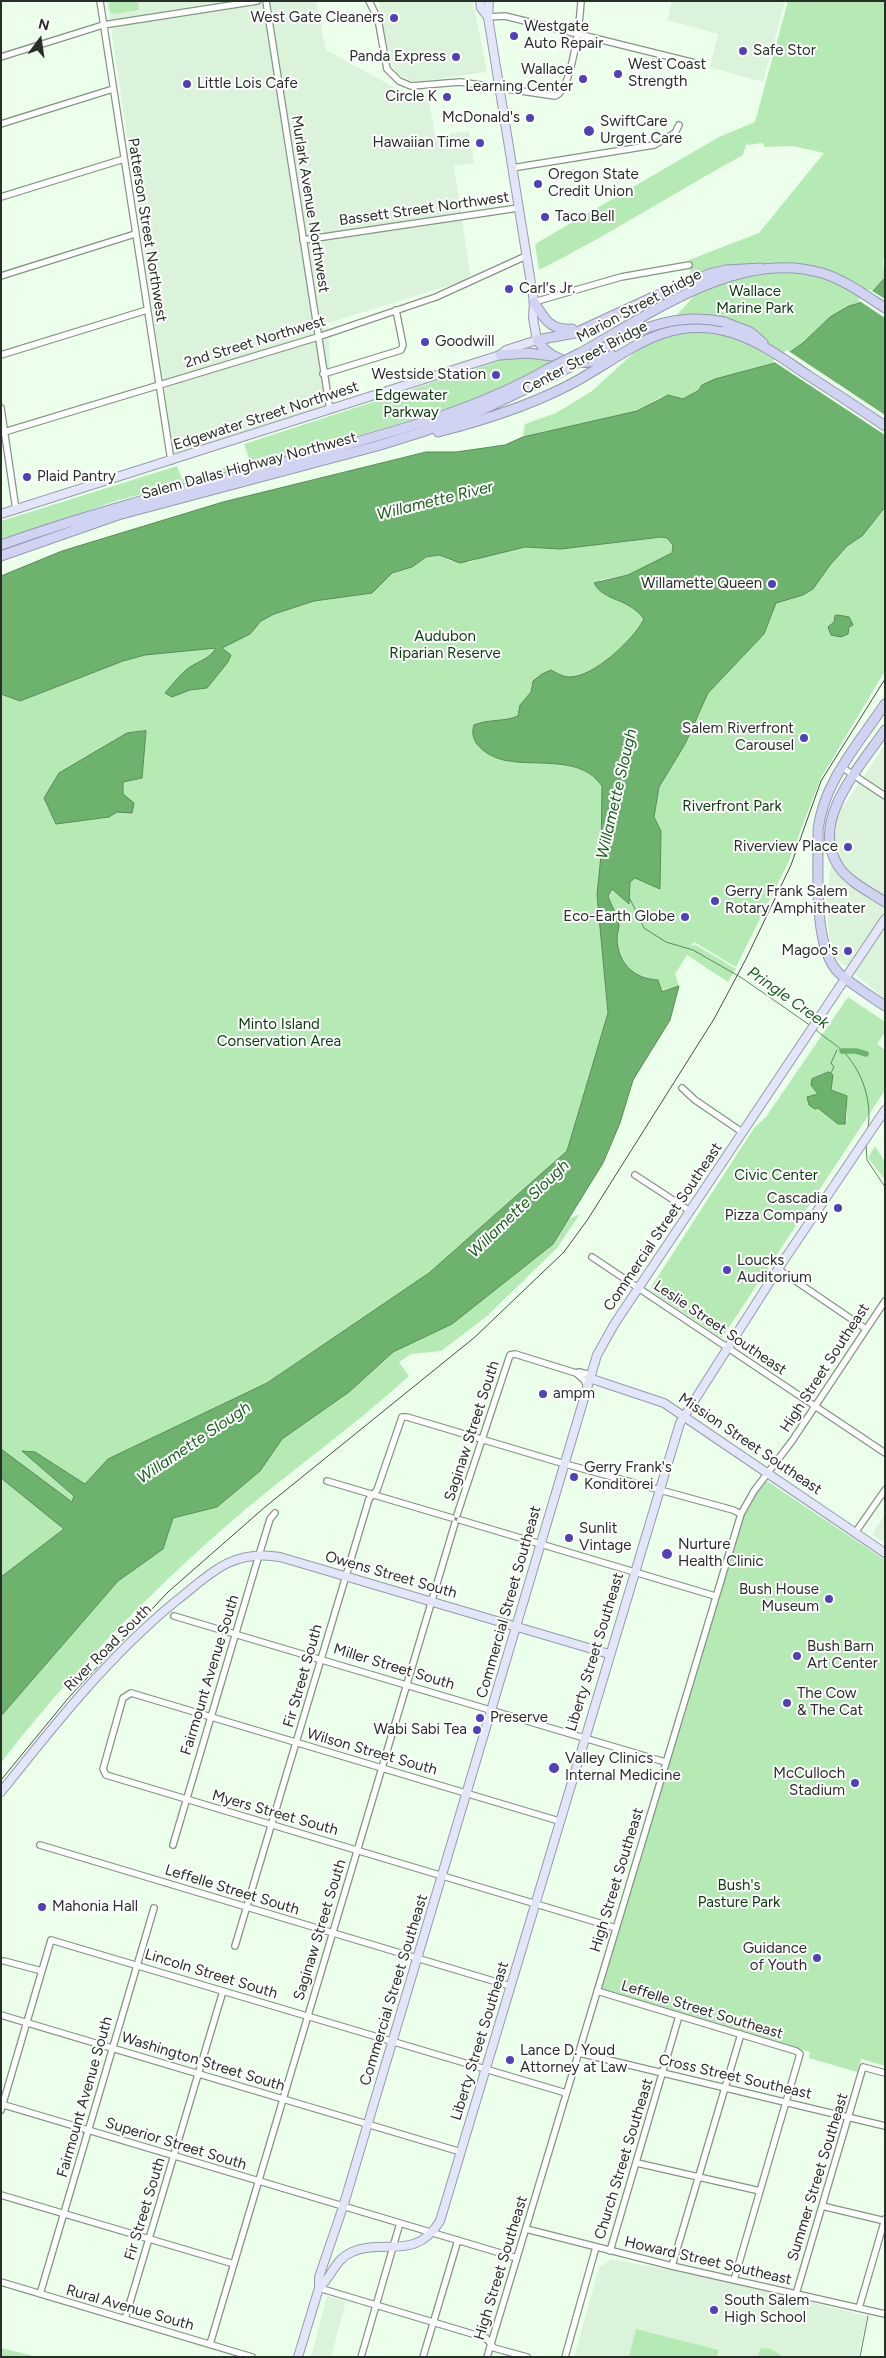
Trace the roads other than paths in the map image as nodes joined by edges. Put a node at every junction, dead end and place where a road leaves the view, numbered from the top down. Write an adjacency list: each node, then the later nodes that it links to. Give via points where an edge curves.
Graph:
1 (100, 1): 9 (street, Patterson Street Northwest)
2 (257, 1): 9 (street)
3 (266, 1): 22 (street, Murlark Avenue Northwest)
4 (369, 1): 13 (street, via 378,19 384,61 392,76 399,81 416,87 457,82)
5 (480, 1): 8 (main road)
6 (489, 1): 8 (main road)
7 (581, 1): 10 (street)
8 (488, 17): 10 (street, via 505,16); 13 (main road)
9 (103, 24): 11 (street); 14 (street, Patterson Street Northwest)
10 (578, 35): 12 (street); 13 (street, via 566,84 558,95)
11 (1, 57)
12 (695, 63)
13 (498, 86): 18 (main road)
14 (113, 89): 15 (street); 17 (street, Patterson Street Northwest)
15 (1, 124)
16 (678, 125): 18 (street, via 675,133 654,145)
17 (124, 159): 19 (street); 21 (street, Patterson Street Northwest)
18 (512, 168): 20 (main road)
19 (1, 197)
20 (518, 208): 22 (street, Bassett Street Northwest); 23 (main road)
21 (135, 234): 26 (street); 29 (street, Patterson Street Northwest)
22 (303, 240): 32 (street, Murlark Avenue Northwest)
23 (526, 256): 27 (main road); 30 (street, 2nd Street Northwest, via 436,297)
24 (689, 265): 27 (street, via 621,277)
25 (761, 268): 28 (highway, Marion Street Bridge, via 794,268 824,274); 31 (highway, via 709,274); 39 (highway, Marion Street Bridge, bridge, via 699,288)
26 (1, 276)
27 (534, 302): 31 (highway, via 551,326 564,330); 33 (main road)
28 (885, 308)
29 (147, 310): 36 (street); 42 (street, Patterson Street Northwest)
30 (396, 310): 32 (street, 2nd Street Northwest); 40 (street, via 403,345 401,350)
31 (587, 326): 33 (highway, via 575,333)
32 (318, 337): 40 (street, Murlark Avenue Northwest); 42 (street, 2nd Street Northwest)
33 (537, 340): 37 (main road, Edgewater Street Northwest); 38 (highway)
34 (634, 344): 35 (highway, Center Street Bridge, via 686,329 716,330 741,336); 38 (highway, via 593,362 573,362); 47 (highway, Center Street Bridge, via 577,381 525,405 480,421)
35 (776, 353): 41 (highway, Center Street Bridge, bridge, via 750,332 736,326 707,318 678,318 636,332); 45 (highway, Center Street Bridge)
36 (1, 355)
37 (500, 355): 38 (highway, via 528,353); 44 (main road, Edgewater Street Northwest)
38 (552, 356)
39 (548, 369): 51 (highway, Salem Dallas Highway Northwest, via 495,395 415,425 124,505)
40 (323, 374): 44 (street, Murlark Avenue Northwest)
41 (557, 374): 47 (highway, Salem Dallas Highway Northwest, via 467,416)
42 (158, 384): 46 (street, 2nd Street Northwest); 48 (street, Patterson Street Northwest)
43 (1, 408): 46 (street)
44 (330, 410): 48 (main road, Edgewater Street Northwest)
45 (885, 426)
46 (3, 433): 49 (street)
47 (377, 446): 52 (highway, Salem Dallas Highway Northwest, via 137,509)
48 (171, 461): 49 (main road, Edgewater Street Northwest)
49 (16, 510): 50 (main road, Edgewater Street Northwest)
50 (1, 514)
51 (1, 545)
52 (1, 556)
53 (885, 704): 55 (highway)
54 (885, 730): 56 (highway)
55 (843, 768): 56 (street); 60 (highway, via 828,792 820,816 823,947)
56 (855, 776): 57 (street); 58 (highway, via 831,815 832,856 844,873)
57 (885, 796)
58 (885, 902)
59 (885, 919): 61 (main road, Commercial Street Southeast)
60 (837, 971): 61 (highway); 62 (main road)
61 (845, 978): 62 (main road, Commercial Street Southeast); 63 (highway)
62 (838, 989): 66 (main road, Commercial Street Southeast)
63 (885, 1006)
64 (682, 1088): 66 (street)
65 (884, 1113): 70 (main road, Liberty Street Southeast)
66 (742, 1132): 68 (main road, Commercial Street Southeast)
67 (635, 1175): 68 (street)
68 (690, 1210): 71 (main road, Commercial Street Southeast)
69 (592, 1257): 71 (street, Leslie Street Southeast)
70 (778, 1269): 73 (street); 74 (main road, Liberty Street Southeast)
71 (639, 1288): 74 (street, Leslie Street Southeast); 75 (main road, Commercial Street Southeast, via 603,1342)
72 (885, 1300): 73 (street, High Street Southeast)
73 (866, 1328): 76 (street, High Street Southeast)
74 (727, 1347): 76 (street, Leslie Street Southeast); 77 (main road, Liberty Street Southeast)
75 (588, 1382): 77 (main road, Mission Street Southeast, via 659,1400); 78 (street, Saginaw Street South, via 587,1374 511,1354); 80 (main road, Commercial Street Southeast)
76 (815, 1407): 79 (street, Leslie Street Southeast); 81 (street, High Street Southeast)
77 (683, 1415): 81 (main road, Mission Street Southeast); 83 (main road, Liberty Street Southeast)
78 (482, 1439): 80 (street); 85 (street, Fir Street South, via 402,1417); 88 (street, Saginaw Street South)
79 (885, 1453)
80 (564, 1463): 83 (street); 90 (main road, Commercial Street Southeast)
81 (768, 1473): 87 (street, High Street Southeast); 89 (main road, Mission Street Southeast)
82 (328, 1481): 85 (street)
83 (658, 1489): 87 (street); 93 (main road, Liberty Street Southeast)
84 (885, 1490): 89 (street)
85 (373, 1494): 88 (street); 94 (street, Fir Street South, via 368,1500)
86 (275, 1513): 92 (street, Fairmount Avenue South)
87 (741, 1514): 95 (street, High Street Southeast)
88 (456, 1519): 90 (street); 96 (street, Saginaw Street South)
89 (855, 1533): 91 (main road, Mission Street Southeast)
90 (540, 1544): 93 (street); 98 (main road, Commercial Street Southeast)
91 (885, 1553)
92 (258, 1555): 94 (main road, Owens Street South, via 280,1557); 99 (street, Fairmount Avenue South); 110 (main road, River Road South, via 221,1567 151,1622 88,1686)
93 (634, 1572): 95 (street); 100 (main road, Liberty Street Southeast)
94 (346, 1575): 96 (main road, Owens Street South); 101 (street, Fir Street South)
95 (715, 1596): 107 (street, High Street Southeast)
96 (431, 1601): 98 (main road, Owens Street South); 102 (street, Saginaw Street South)
97 (174, 1616): 99 (street, Miller Street South)
98 (516, 1626): 100 (main road, Owens Street South); 103 (main road, Commercial Street Southeast)
99 (235, 1634): 101 (street, Miller Street South); 104 (street, Fairmount Avenue South)
100 (609, 1654): 105 (main road, Liberty Street Southeast)
101 (321, 1659): 102 (street, Miller Street South); 106 (street, Fir Street South)
102 (406, 1684): 103 (street, Miller Street South); 108 (street, Saginaw Street South)
103 (492, 1710): 105 (street, Miller Street South); 111 (main road, Commercial Street Southeast)
104 (210, 1716): 106 (street, Wilson Street South); 109 (street, Wilson Street South, via 128,1693 123,1698); 112 (street, Fairmount Avenue South)
105 (584, 1738): 107 (street, Miller Street South); 113 (main road, Liberty Street Southeast)
106 (296, 1742): 108 (street, Wilson Street South); 114 (street, Fir Street South)
107 (665, 1762): 122 (street, High Street Southeast)
108 (382, 1768): 111 (street, Wilson Street South); 117 (street, Saginaw Street South)
109 (102, 1771): 112 (street, Myers Street South, via 106,1775)
110 (1, 1792)
111 (466, 1793): 113 (street, Wilson Street South); 118 (main road, Commercial Street Southeast)
112 (186, 1799): 114 (street, Myers Street South); 116 (street, Fairmount Avenue South)
113 (559, 1822): 119 (main road, Liberty Street Southeast)
114 (271, 1824): 117 (street, Myers Street South); 121 (street, Fir Street South)
115 (40, 1845): 121 (street, Leffelle Street South)
116 (173, 1845)
117 (357, 1850): 118 (street, Myers Street South); 123 (street, Saginaw Street South)
118 (442, 1876): 119 (street, Myers Street South); 125 (main road, Commercial Street Southeast)
119 (535, 1904): 122 (street, Myers Street South); 129 (main road, Liberty Street Southeast)
120 (154, 1908): 127 (street, Fairmount Avenue South)
121 (247, 1908): 123 (street, Leffelle Street South); 124 (street, Fir Street South)
122 (616, 1928): 131 (street, High Street Southeast)
123 (332, 1933): 125 (street, Leffelle Street South); 133 (street, Saginaw Street South)
124 (235, 1946)
125 (417, 1958): 129 (street); 137 (main road, Commercial Street Southeast)
126 (4, 1961): 128 (street)
127 (137, 1965): 128 (street, Lincoln Street South, via 51,1940); 130 (street, Lincoln Street South); 138 (street, Fairmount Avenue South)
128 (42, 1971): 135 (street)
129 (510, 1986): 140 (main road, Liberty Street Southeast)
130 (223, 1991): 133 (street, Lincoln Street South); 141 (street, Fir Street South)
131 (597, 1991): 134 (street, Leffelle Street Southeast); 139 (street, High Street Southeast)
132 (1, 2015): 135 (street, Washington Street South)
133 (307, 2016): 137 (street, Lincoln Street South); 146 (street, Saginaw Street South)
134 (680, 2016): 136 (street, Leffelle Street Southeast); 142 (street, Church Street Southeast)
135 (27, 2023): 138 (street, Washington Street South); 148 (street)
136 (741, 2034): 144 (street); 147 (street, Leffelle Street Southeast, via 800,2054)
137 (393, 2042): 140 (street, Lincoln Street South); 150 (main road, Commercial Street Southeast)
138 (113, 2047): 141 (street, Washington Street South); 152 (street, Fairmount Avenue South)
139 (579, 2053): 142 (street, Cross Street Southeast); 145 (street, High Street Southeast)
140 (486, 2069): 145 (street, Lincoln Street South); 153 (main road, Liberty Street Southeast)
141 (198, 2073): 146 (street, Washington Street South); 154 (street, Fir Street South)
142 (663, 2073): 144 (street, Cross Street Southeast); 155 (street, Church Street Southeast)
143 (885, 2073): 149 (street, Summer Street Southeast, via 863,2067)
144 (725, 2088): 147 (street, Cross Street Southeast); 156 (street)
145 (566, 2094): 165 (street, High Street Southeast)
146 (284, 2099): 150 (street, Washington Street South); 157 (street, Saginaw Street South)
147 (787, 2102): 149 (street, Cross Street Southeast); 158 (street)
148 (2, 2106): 152 (street, Superior Street South)
149 (849, 2118): 151 (street, Cross Street Southeast); 161 (street, Summer Street Southeast)
150 (368, 2124): 153 (street, Washington Street South); 160 (main road, Commercial Street Southeast)
151 (885, 2126)
152 (88, 2131): 154 (street, Superior Street South); 162 (street, Fairmount Avenue South)
153 (461, 2152): 166 (main road, Liberty Street Southeast, via 440,2222)
154 (174, 2156): 157 (street, Superior Street South); 167 (street, Fir Street South)
155 (637, 2162): 156 (street); 171 (street, Church Street Southeast)
156 (698, 2178): 158 (street); 174 (street)
157 (259, 2182): 160 (street, Superior Street South); 173 (street, Saginaw Street South)
158 (760, 2191): 175 (street)
159 (1, 2195): 162 (street)
160 (343, 2206): 164 (street, Superior Street South); 177 (main road, Commercial Street Southeast, via 319,2277)
161 (822, 2206): 163 (street); 179 (street, Summer Street Southeast)
162 (64, 2213): 167 (street); 178 (street, Fairmount Avenue South)
163 (885, 2220): 181 (street)
164 (400, 2223): 166 (street, Superior Street South); 170 (street)
165 (526, 2229): 169 (street, Howard Street Southeast); 172 (street, High Street Southeast)
166 (431, 2232): 168 (street, Superior Street South); 170 (main road, Liberty Street Southeast, via 419,2242)
167 (149, 2239): 173 (street); 183 (street, Fir Street South)
168 (458, 2240): 172 (street, Superior Street South); 184 (street)
169 (596, 2247): 171 (street, Howard Street Southeast); 193 (street, Church Street Southeast)
170 (393, 2248): 177 (main road, Liberty Street Southeast, via 351,2252 338,2262); 180 (street)
171 (610, 2251): 174 (street, Howard Street Southeast)
172 (517, 2258): 185 (street, High Street Southeast)
173 (234, 2264): 186 (street, Saginaw Street South)
174 (672, 2266): 175 (street, Howard Street Southeast)
175 (734, 2280): 179 (street, Howard Street Southeast)
176 (1, 2282): 178 (street, Rural Avenue South)
177 (319, 2288): 180 (street); 188 (main road, Commercial Street Southeast)
178 (40, 2294): 183 (street, Rural Avenue South)
179 (796, 2294): 181 (street, Howard Street Southeast)
180 (376, 2305): 184 (street); 189 (street)
181 (859, 2308): 182 (street, Howard Street Southeast)
182 (885, 2314)
183 (125, 2319): 186 (street, Rural Avenue South)
184 (434, 2322): 185 (street, via 486,2338); 190 (street)
185 (492, 2343): 191 (street, High Street Southeast); 192 (street, via 494,2348)
186 (210, 2344): 187 (street, Rural Avenue South)
187 (252, 2357)
188 (298, 2357)
189 (361, 2357)
190 (423, 2357)
191 (488, 2357)
192 (527, 2357)
193 (565, 2357)

